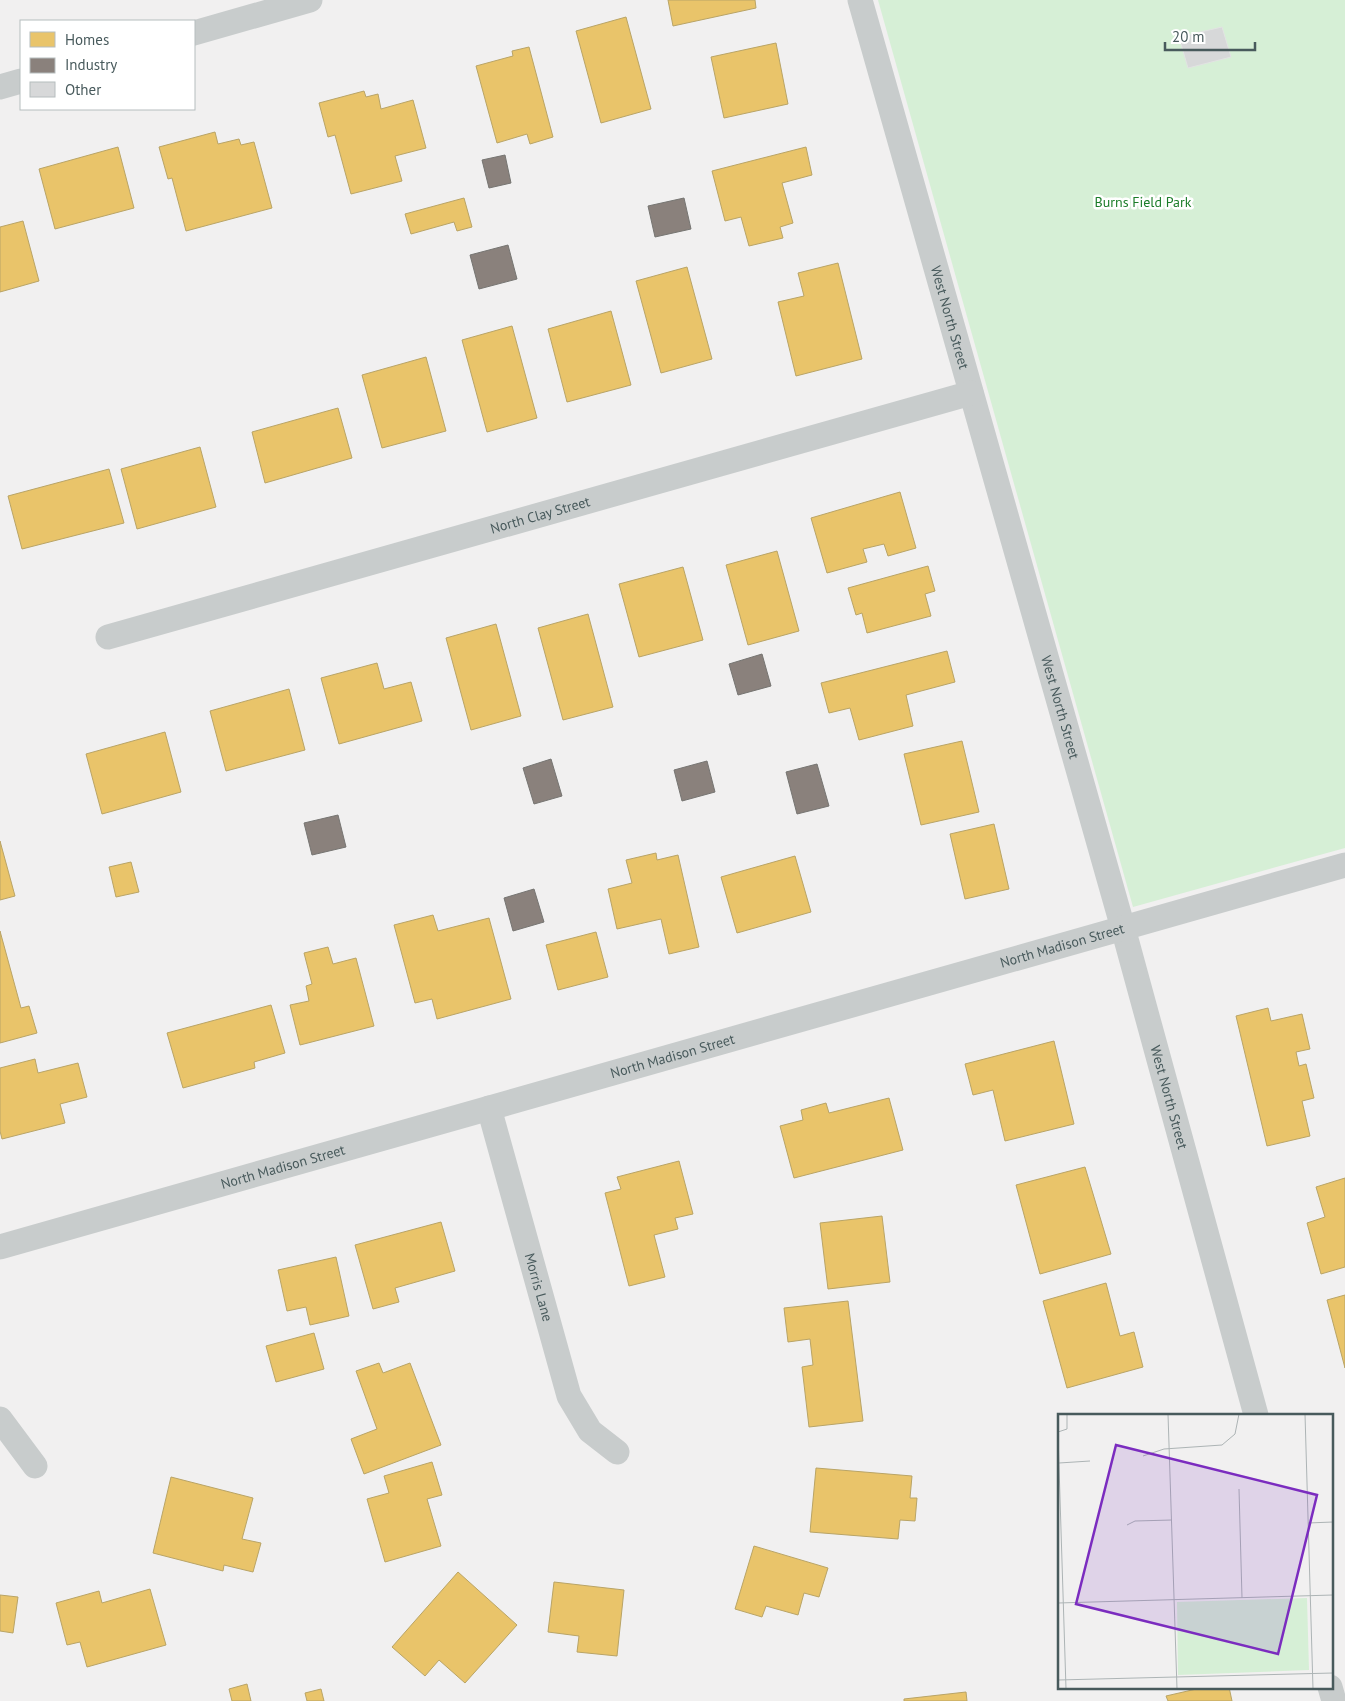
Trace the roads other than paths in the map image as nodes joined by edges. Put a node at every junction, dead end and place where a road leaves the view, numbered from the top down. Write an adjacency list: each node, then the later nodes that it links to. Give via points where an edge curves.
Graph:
1 (310, 0): 3 (street)
2 (860, 0): 7 (street, West North Street)
3 (237, 10): 4 (street)
4 (195, 32)
5 (20, 81): 6 (street)
6 (0, 87)
7 (971, 393): 8 (street, North Clay Street); 10 (street, West North Street)
8 (108, 637)
9 (1345, 865): 10 (street, North Madison Street)
10 (1123, 928): 11 (street, North Madison Street); 13 (street, West North Street)
11 (489, 1108): 12 (street, North Madison Street); 15 (street, Morris Lane, via 569,1396 590,1431)
12 (0, 1247)
13 (1256, 1414)
14 (0, 1419): 16 (street)
15 (617, 1452)
16 (34, 1466)
17 (1330, 1688): 18 (street)
18 (1334, 1701)

